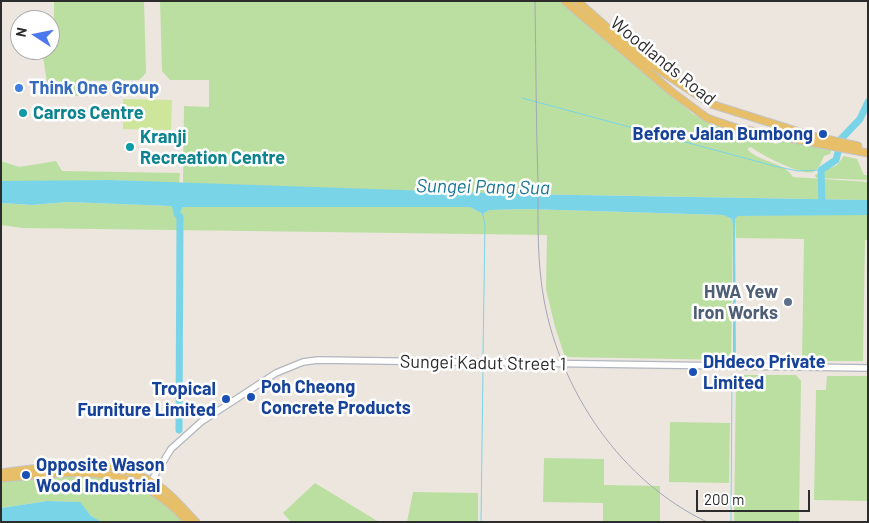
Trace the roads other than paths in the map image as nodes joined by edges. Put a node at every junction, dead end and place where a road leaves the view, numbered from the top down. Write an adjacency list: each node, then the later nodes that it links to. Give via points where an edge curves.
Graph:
1 (565, 1): 4 (main road, Woodlands Road, via 687,105 707,118)
2 (577, 1): 3 (main road, Woodlands Road, via 644,60 677,84 711,104)
3 (764, 122): 4 (main road); 5 (main road, Woodlands Road)
4 (762, 133): 6 (main road, Woodlands Road)
5 (868, 148)
6 (868, 153)
7 (868, 368): 10 (street, Sungei Kadut Street 1, via 302,362 276,373 191,429 171,449)
8 (1, 473): 10 (main road, via 94,465 124,471)
9 (1, 478): 10 (main road, via 92,472)
10 (149, 484): 11 (main road); 12 (main road, via 164,490)
11 (188, 522)
12 (196, 522)

